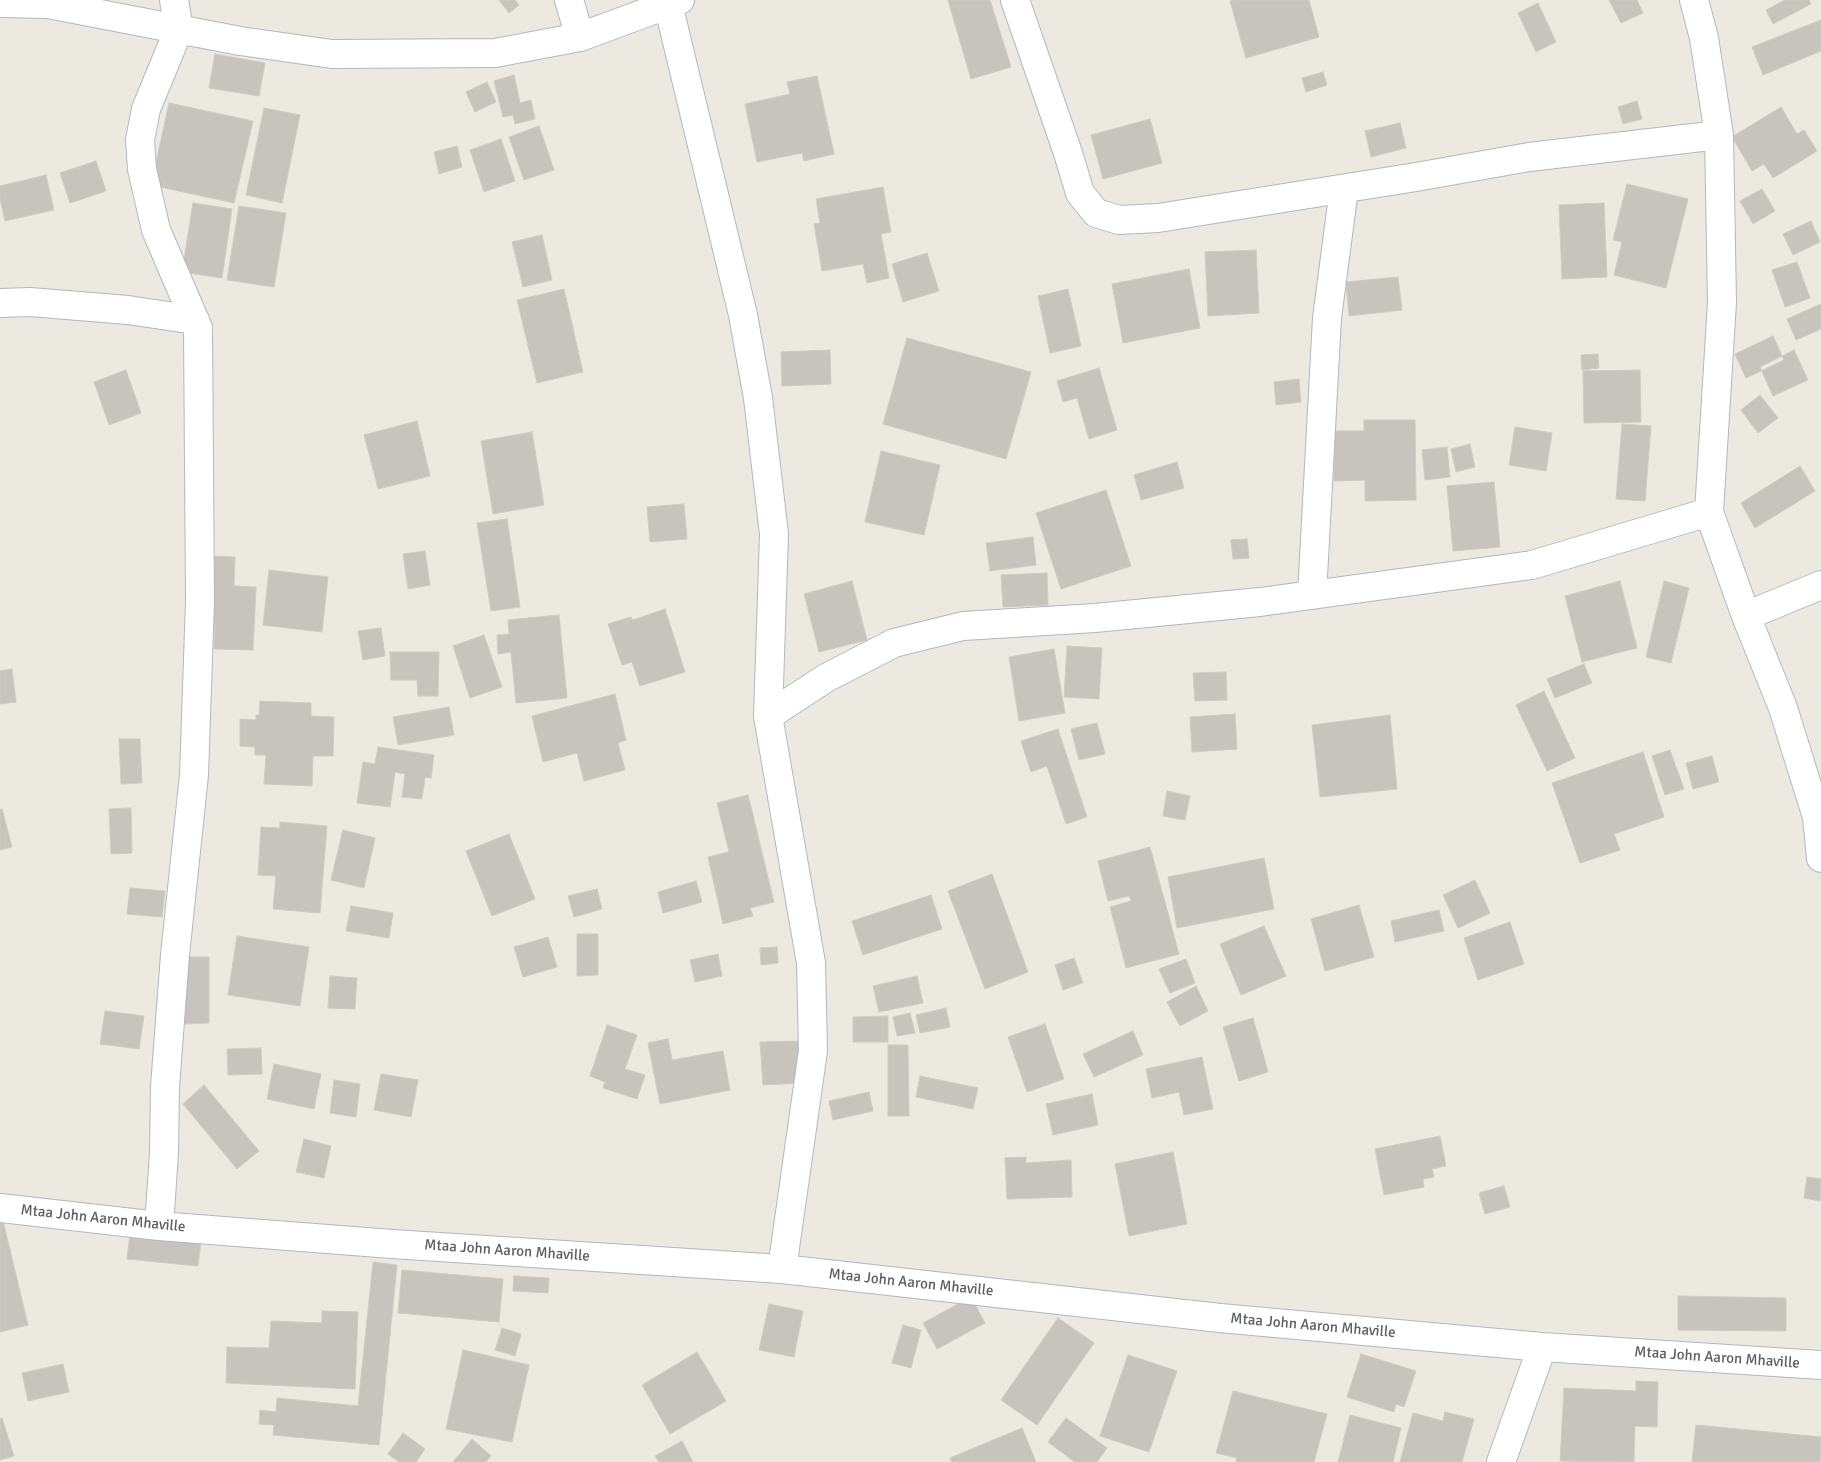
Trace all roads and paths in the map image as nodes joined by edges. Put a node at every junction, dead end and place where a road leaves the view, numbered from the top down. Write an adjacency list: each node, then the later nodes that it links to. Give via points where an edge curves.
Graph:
1 (174, 0): 7 (street)
2 (569, 0): 8 (street)
3 (1015, 0): 10 (street, via 1080,193 1096,214 1119,220 1158,218)
4 (1694, 0): 9 (street, via 1704,38)
5 (674, 2): 8 (street); 17 (street, via 758,398 774,534)
6 (0, 3): 7 (street, via 48,4)
7 (179, 29): 8 (street, via 240,42 332,54 495,53); 12 (street, via 146,110 140,150 156,230)
8 (580, 37)
9 (1719, 135): 10 (street, via 1529,157); 13 (street, via 1722,302)
10 (1344, 189): 15 (street, via 1328,318)
11 (0, 303): 12 (street, via 30,302 128,310)
12 (195, 320): 20 (street, via 198,328 200,601 194,775 165,1087)
13 (1710, 512): 15 (street, via 1532,565); 16 (street)
14 (1821, 585): 16 (street)
15 (1312, 595): 17 (street, via 1095,618 963,626 894,643 826,678)
16 (1746, 616): 18 (street, via 1783,708 1817,817)
17 (768, 716): 21 (street, via 812,963 813,1051)
18 (1821, 858)
19 (0, 1208): 20 (street, Mtaa John Aaron Mhaville)
20 (159, 1226): 21 (street, Mtaa John Aaron Mhaville)
21 (782, 1269): 22 (street, Mtaa John Aaron Mhaville, via 1220,1318)
22 (1542, 1347): 23 (street, Mtaa John Aaron Mhaville); 24 (street)
23 (1821, 1365)
24 (1501, 1462)

